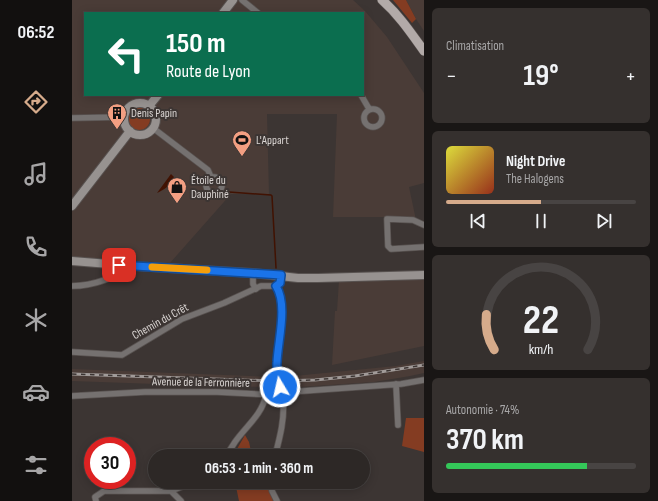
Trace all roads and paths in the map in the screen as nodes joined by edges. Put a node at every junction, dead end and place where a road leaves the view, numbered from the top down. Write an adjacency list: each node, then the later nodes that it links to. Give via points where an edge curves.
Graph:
1 (233, 0): 4 (main road)
2 (242, 0): 5 (street)
3 (382, 0): 6 (main road, via 408,28)
4 (224, 12)
5 (257, 12)
6 (424, 51)
7 (157, 96): 9 (main road)
8 (362, 96): 10 (street)
9 (149, 106): 12 (main road, via 142,103 132,105 125,112); 13 (main road, via 155,112)
10 (370, 110)
11 (72, 118): 12 (street)
12 (124, 118): 14 (main road)
13 (153, 128): 14 (main road, via 142,134); 15 (street, via 208,170)
14 (130, 131): 16 (main road)
15 (211, 177)
16 (72, 206)
17 (424, 225): 18 (street, via 413,220 387,219 388,246 391,249)
18 (424, 248)
19 (72, 261): 20 (main road)
20 (134, 266): 22 (main road); 25 (street, via 108,280)
21 (424, 270): 23 (main road)
22 (253, 273): 23 (main road); 27 (street, via 253,284)
23 (281, 275): 24 (main road, via 298,278); 26 (street, via 280,283)
24 (424, 275)
25 (72, 286)
26 (276, 286): 27 (street, Chemin du Crêt, via 267,285); 31 (street, via 280,295 281,314 276,364)
27 (256, 289): 28 (street, Chemin du Crêt, via 182,319 122,355)
28 (72, 352)
29 (424, 380): 30 (street, Avenue de la Ferronnière)
30 (396, 384): 31 (street, Avenue de la Ferronnière); 34 (street)
31 (282, 394): 32 (street, Avenue de la Ferronnière); 36 (street, via 282,427)
32 (266, 395): 33 (street, Avenue de la Ferronnière, via 168,392); 35 (street, via 259,413)
33 (72, 396)
34 (398, 425)
35 (230, 449)
36 (277, 449)
37 (176, 489): 39 (street)
38 (272, 489): 42 (street)
39 (171, 491): 40 (street, via 104,491 96,497); 41 (street)
40 (96, 501)
41 (181, 501)
42 (277, 501)

